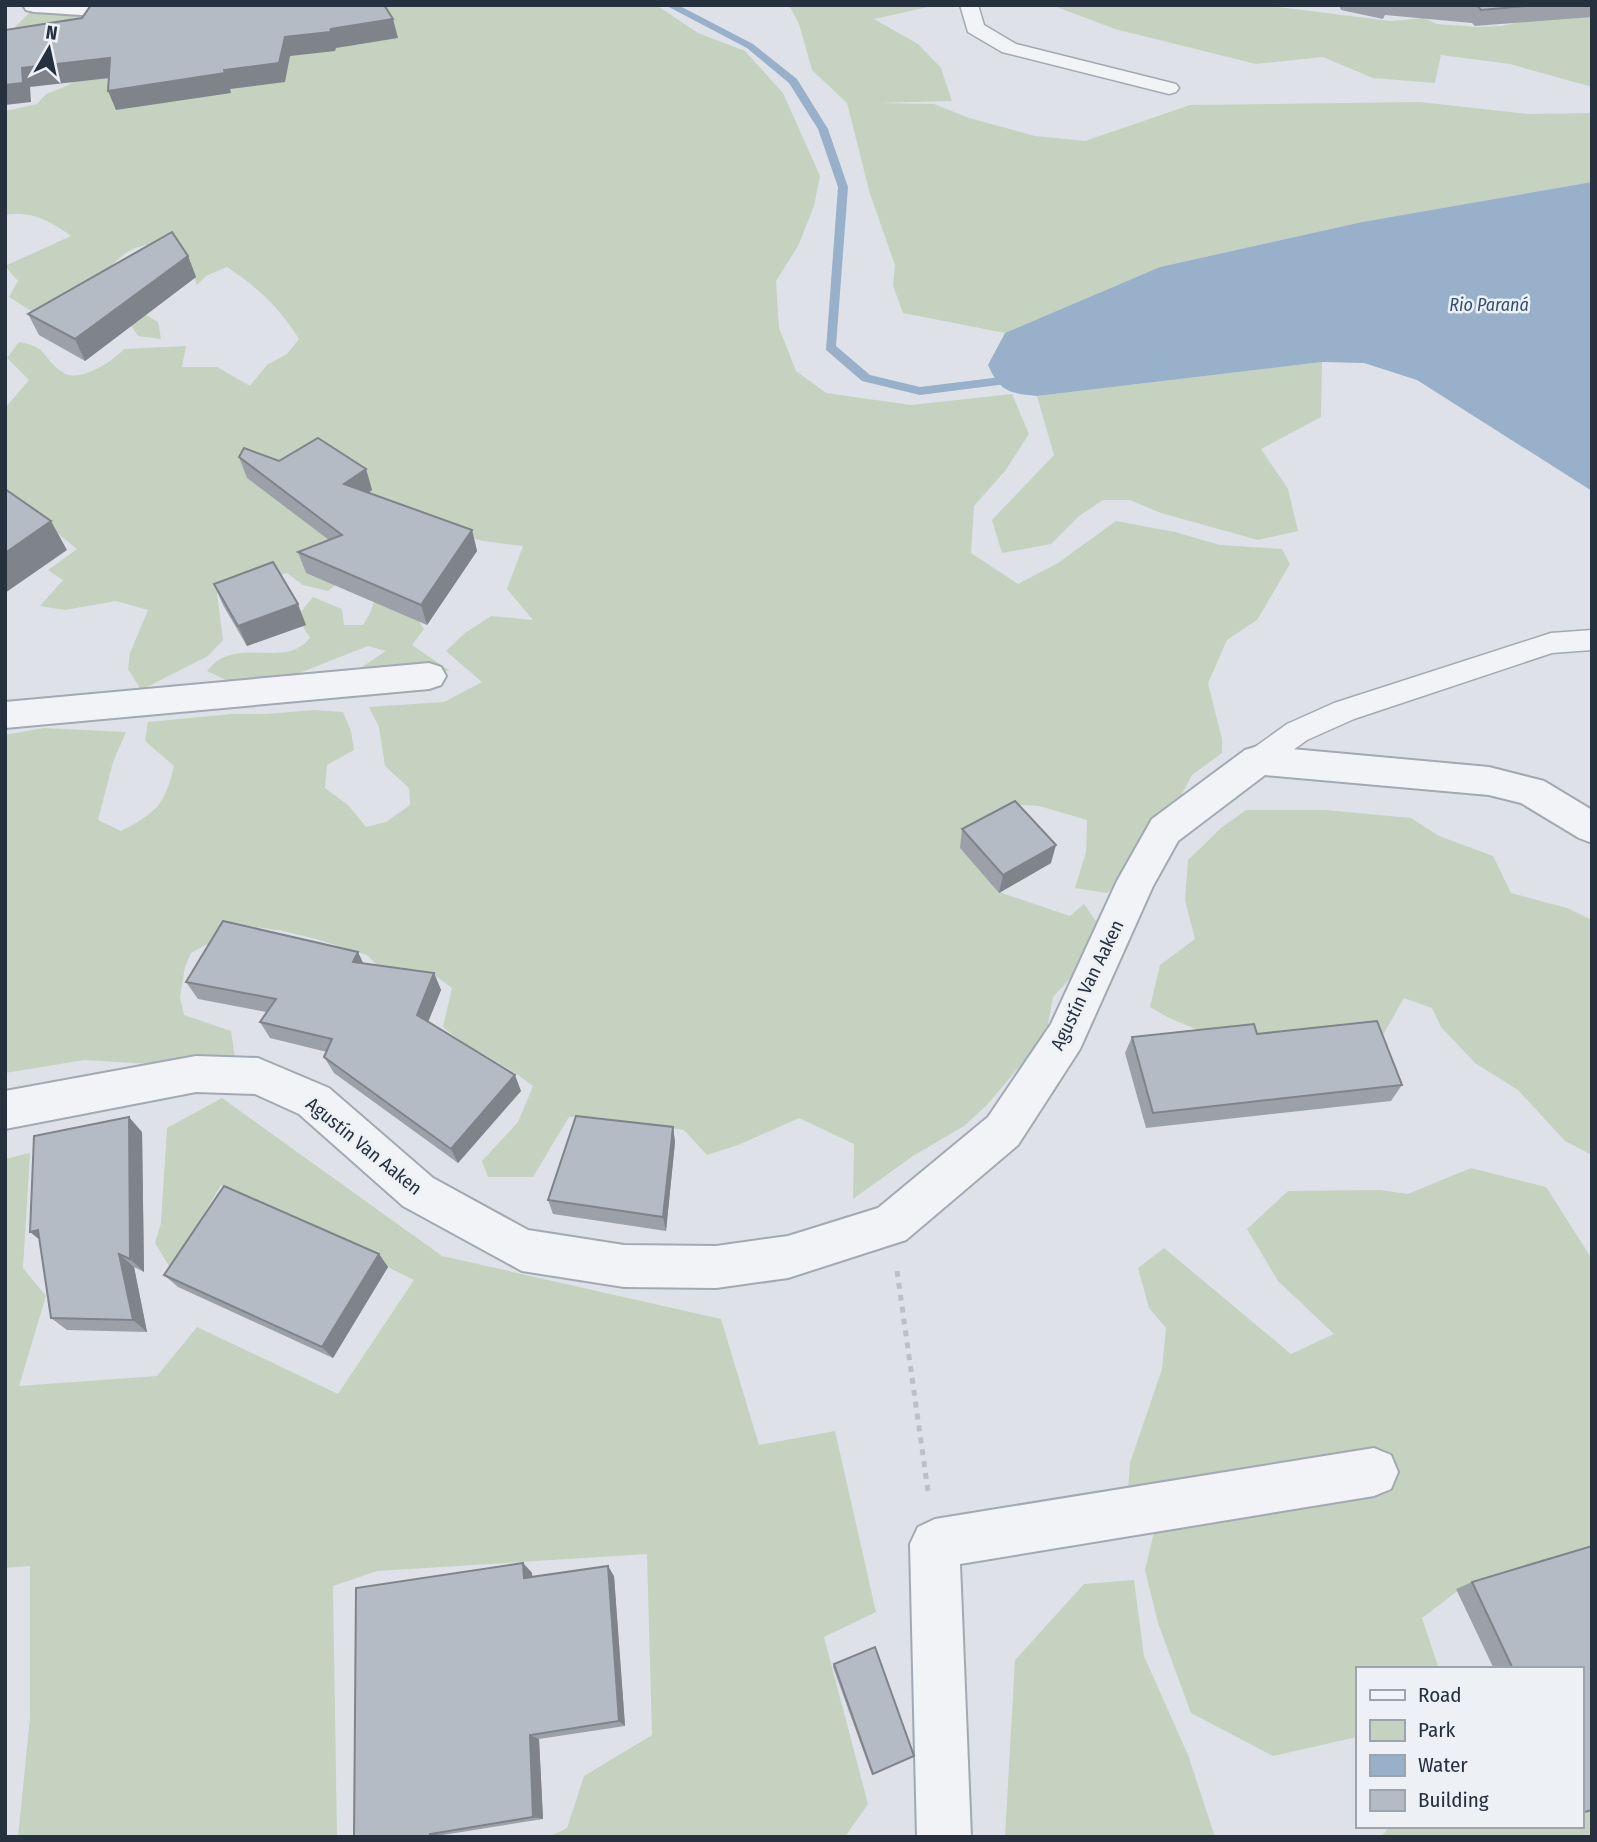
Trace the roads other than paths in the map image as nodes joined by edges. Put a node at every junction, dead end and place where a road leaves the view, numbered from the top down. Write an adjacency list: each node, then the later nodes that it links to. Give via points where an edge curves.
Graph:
1 (34, 5): 2 (street, via 114,9)
2 (146, 5)
3 (969, 5): 4 (lane, via 975,27 1009,48)
4 (1169, 88)
5 (1592, 640): 8 (lane, via 1550,643 1344,711 1297,732)
6 (429, 676): 7 (street)
7 (5, 715)
8 (1258, 760): 9 (street, via 1489,781 1531,791); 10 (street, Agustín Van Aaken, via 1165,830 1136,881 1066,1036 1003,1131 891,1225 788,1257 716,1266 624,1266 522,1250 418,1192 314,1101 258,1076 196,1074)
9 (1592, 828)
10 (5, 1110)
11 (1374, 1472): 12 (street, via 935,1544)
12 (944, 1837)

